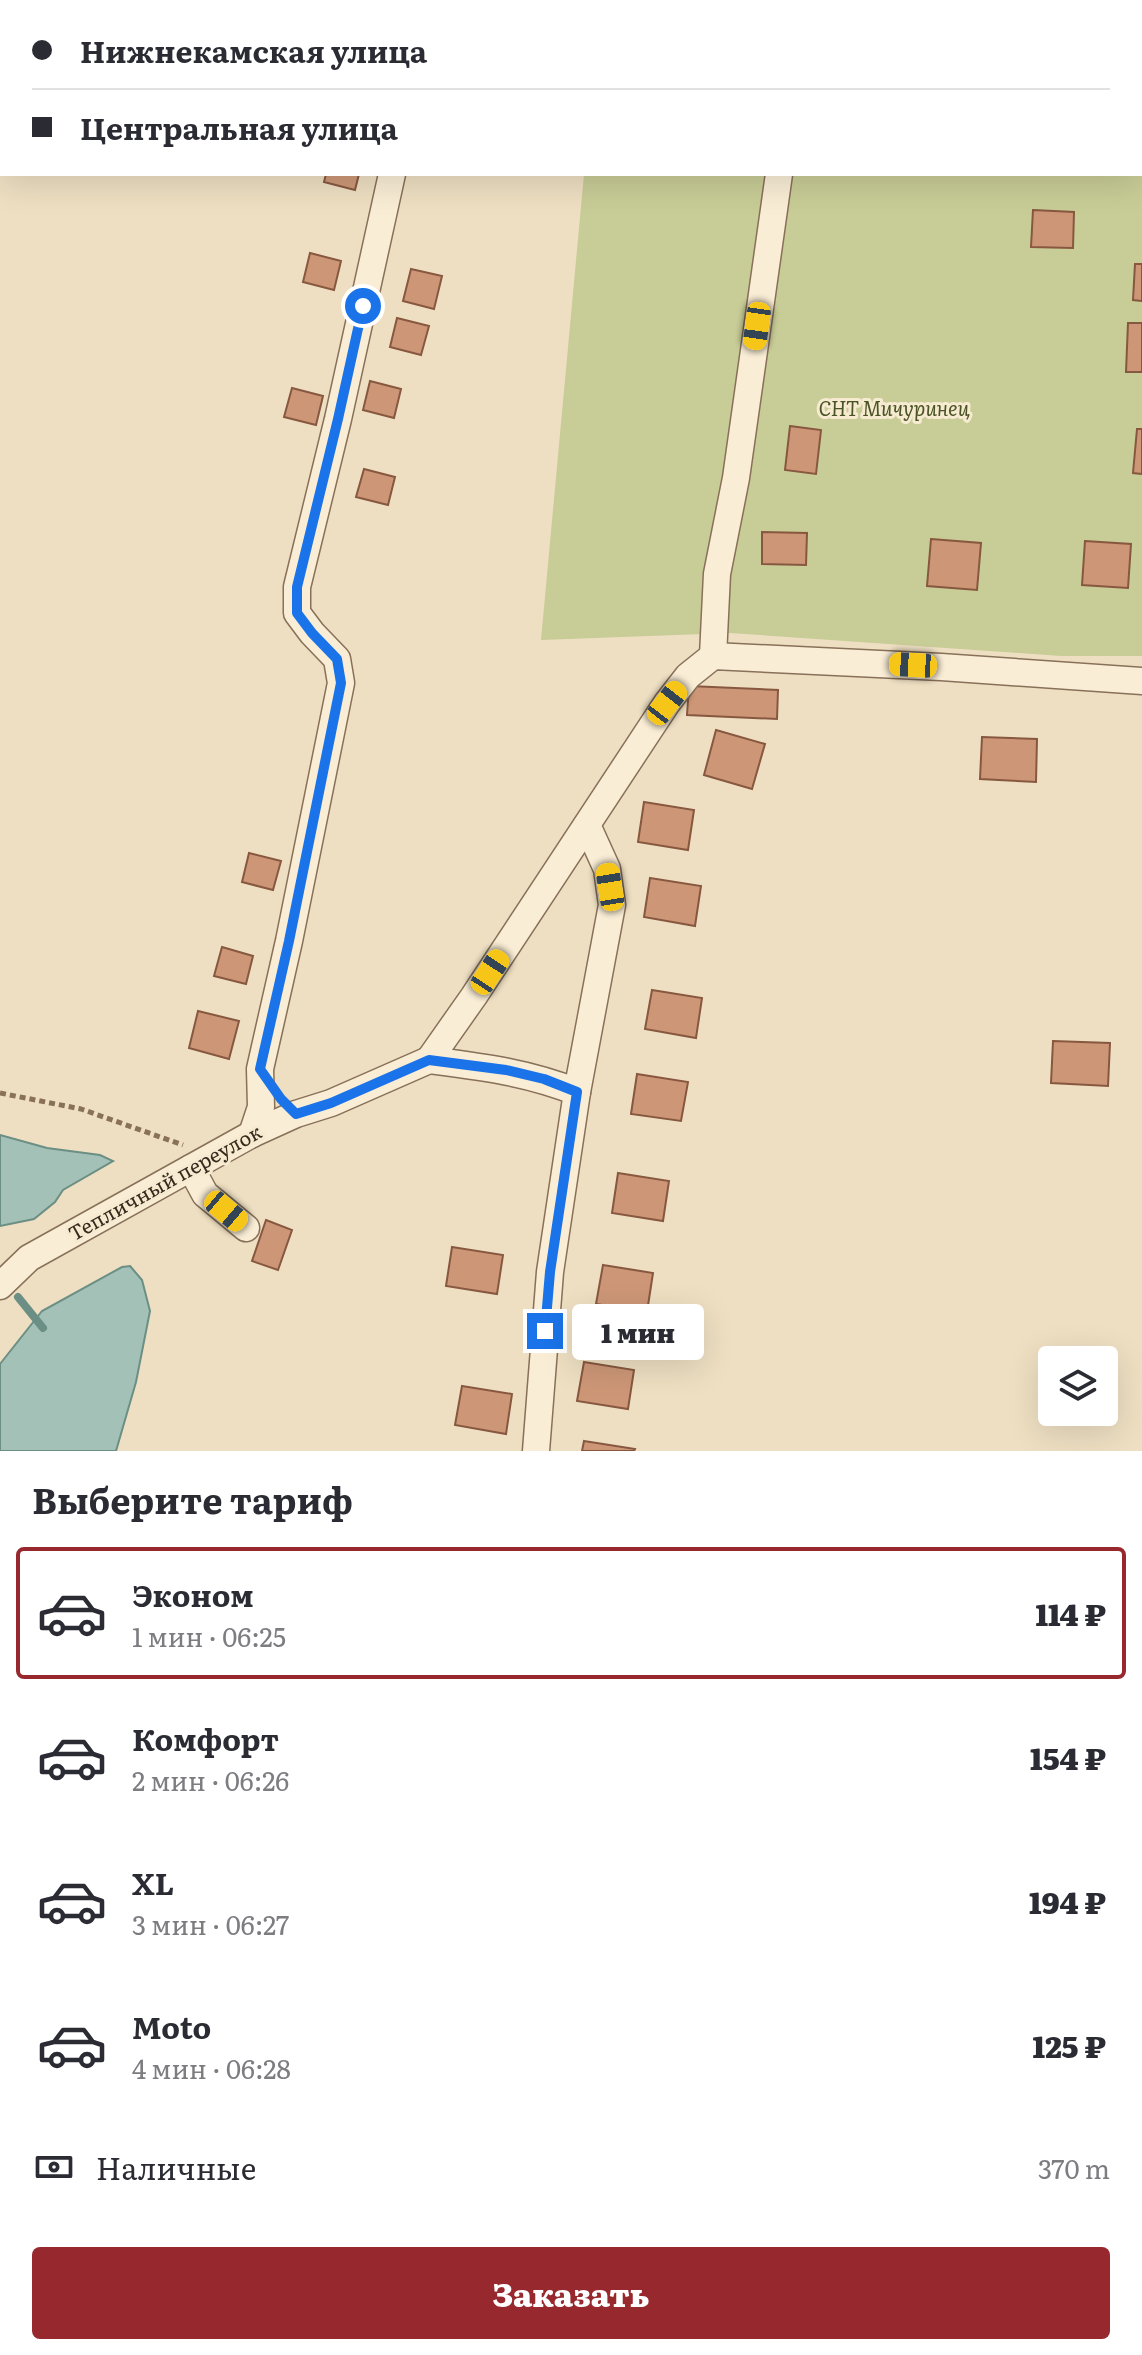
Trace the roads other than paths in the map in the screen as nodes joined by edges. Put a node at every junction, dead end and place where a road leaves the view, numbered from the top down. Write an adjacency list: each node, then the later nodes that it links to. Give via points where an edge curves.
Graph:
1 (392, 176): 7 (street, via 297,587 297,613 337,659 341,683)
2 (779, 176): 3 (street, via 736,478 717,574)
3 (713, 656): 4 (street); 5 (street, via 667,703)
4 (1142, 681)
5 (587, 825): 6 (street); 8 (street, via 607,869 612,905)
6 (429, 1060): 8 (street, via 506,1070); 9 (street, Тепличный переулок)
7 (260, 1069): 9 (street); 10 (street, via 261,1107)
8 (577, 1092): 14 (street, via 550,1272)
9 (296, 1114): 10 (street, Тепличный переулок)
10 (252, 1134): 11 (street, Тепличный переулок)
11 (202, 1162): 12 (street, via 205,1194); 13 (street, Тепличный переулок, via 29,1258)
12 (246, 1228)
13 (0, 1286)
14 (536, 1451)

